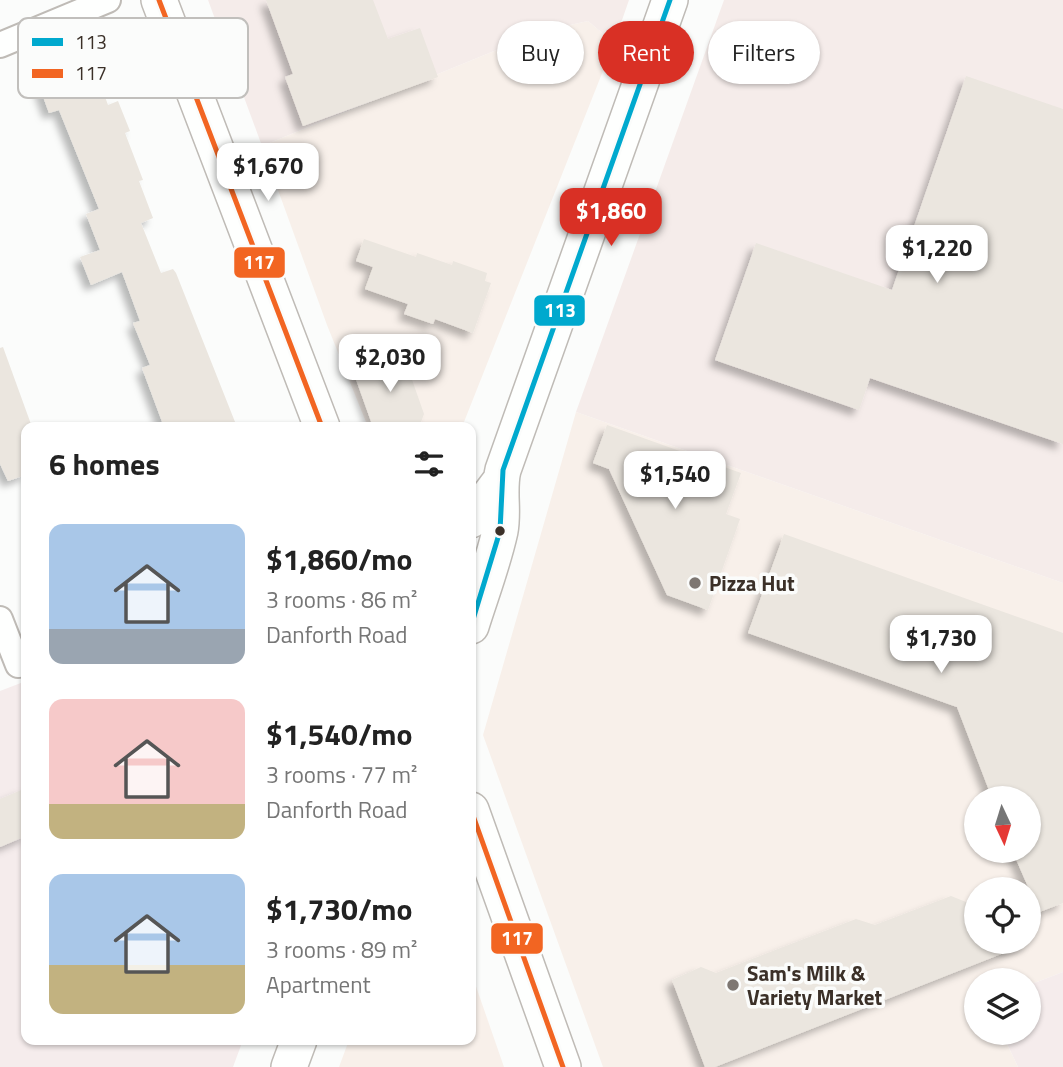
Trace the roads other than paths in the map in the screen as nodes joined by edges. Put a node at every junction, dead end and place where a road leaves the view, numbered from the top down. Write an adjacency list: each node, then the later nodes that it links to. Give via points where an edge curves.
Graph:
1 (108, 0): 4 (street)
2 (159, 0): 5 (main road)
3 (670, 0): 10 (main road)
4 (65, 18)
5 (166, 18)
6 (18, 38): 7 (street)
7 (0, 45)
8 (196, 98): 9 (main road)
9 (320, 422)
10 (501, 480): 11 (main road); 12 (main road, via 500,528)
11 (476, 513)
12 (476, 611)
13 (0, 619): 14 (street)
14 (18, 665)
15 (476, 824): 18 (main road)
16 (297, 1045): 17 (main road)
17 (289, 1067)
18 (563, 1067)

